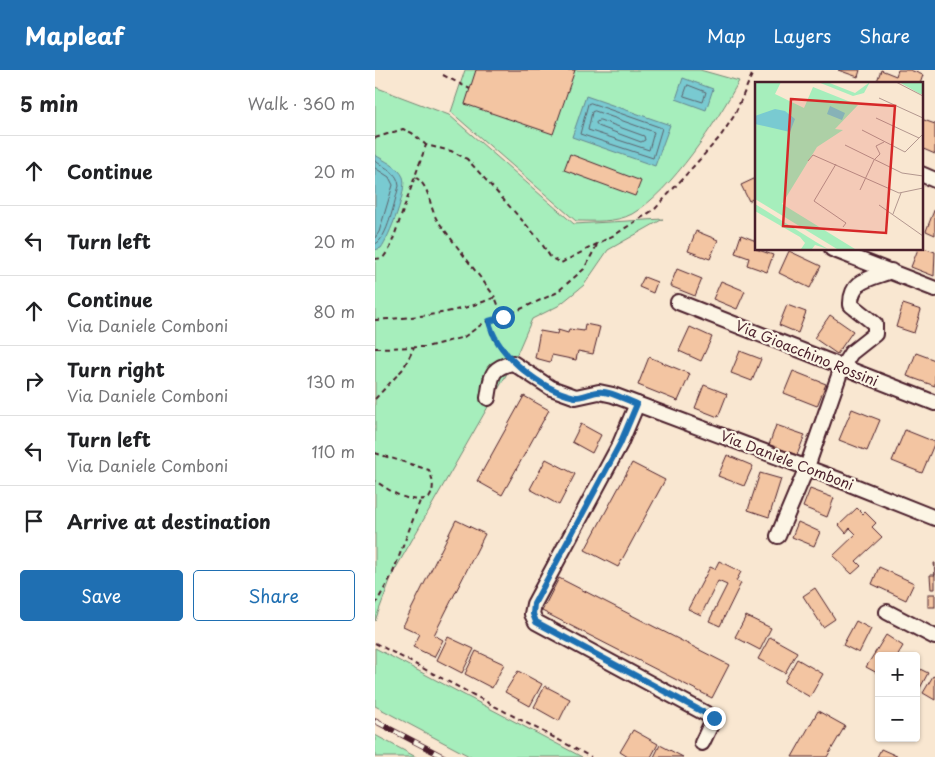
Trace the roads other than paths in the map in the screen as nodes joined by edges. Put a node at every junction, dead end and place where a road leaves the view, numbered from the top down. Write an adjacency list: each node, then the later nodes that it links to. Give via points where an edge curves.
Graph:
1 (923, 175): 2 (street)
2 (935, 180)
3 (835, 250): 4 (street)
4 (891, 271): 5 (street); 7 (street, via 857,284 851,294 851,305 875,324 875,334 851,354)
5 (935, 288)
6 (678, 302): 7 (street, Via Gioacchino Rossini)
7 (842, 367): 9 (street, Via Gioacchino Rossini); 11 (street)
8 (488, 398): 10 (street, Via Daniele Comboni, via 492,374 499,366 513,363 551,388 576,397 599,392)
9 (935, 403)
10 (637, 404): 11 (street, Via Daniele Comboni); 16 (street, via 620,444 534,604 533,614 536,622 714,718)
11 (807, 467): 12 (street, Via Daniele Comboni); 13 (street)
12 (935, 518)
13 (778, 536)
14 (887, 612): 15 (street)
15 (935, 637)
16 (702, 743)

